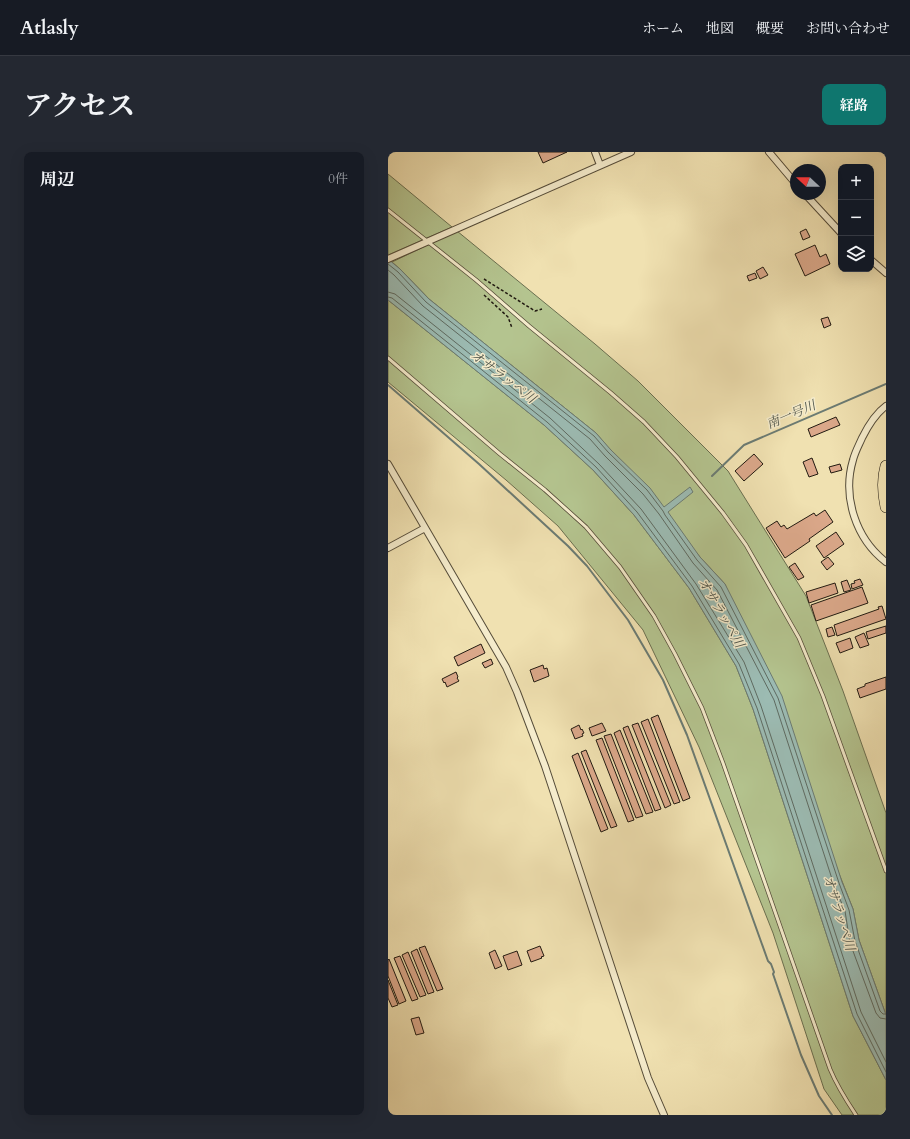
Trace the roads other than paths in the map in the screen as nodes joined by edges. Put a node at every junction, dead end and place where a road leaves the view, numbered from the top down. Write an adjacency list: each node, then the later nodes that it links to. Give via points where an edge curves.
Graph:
1 (595, 152): 4 (street)
2 (631, 152): 4 (street)
3 (769, 152): 5 (street)
4 (600, 165): 9 (street)
5 (790, 177)
6 (810, 200): 8 (street)
7 (388, 210): 9 (lane)
8 (838, 231)
9 (427, 242): 10 (street); 21 (lane, via 476,280 644,422 723,513 746,545 799,638 823,696)
10 (388, 258)
11 (874, 263): 12 (street)
12 (886, 273)
13 (388, 358): 23 (lane, via 586,527 620,567 654,616 702,708 830,1069)
14 (886, 406): 20 (street, via 875,416 859,444 852,461 849,493 856,521 864,538)
15 (388, 464): 18 (street)
16 (886, 466): 17 (highway, via 883,491)
17 (886, 507)
18 (425, 528): 19 (street); 22 (street, via 506,667 517,692 545,766 648,1078)
19 (388, 548)
20 (886, 562)
21 (886, 871)
22 (664, 1115)
23 (856, 1115)

